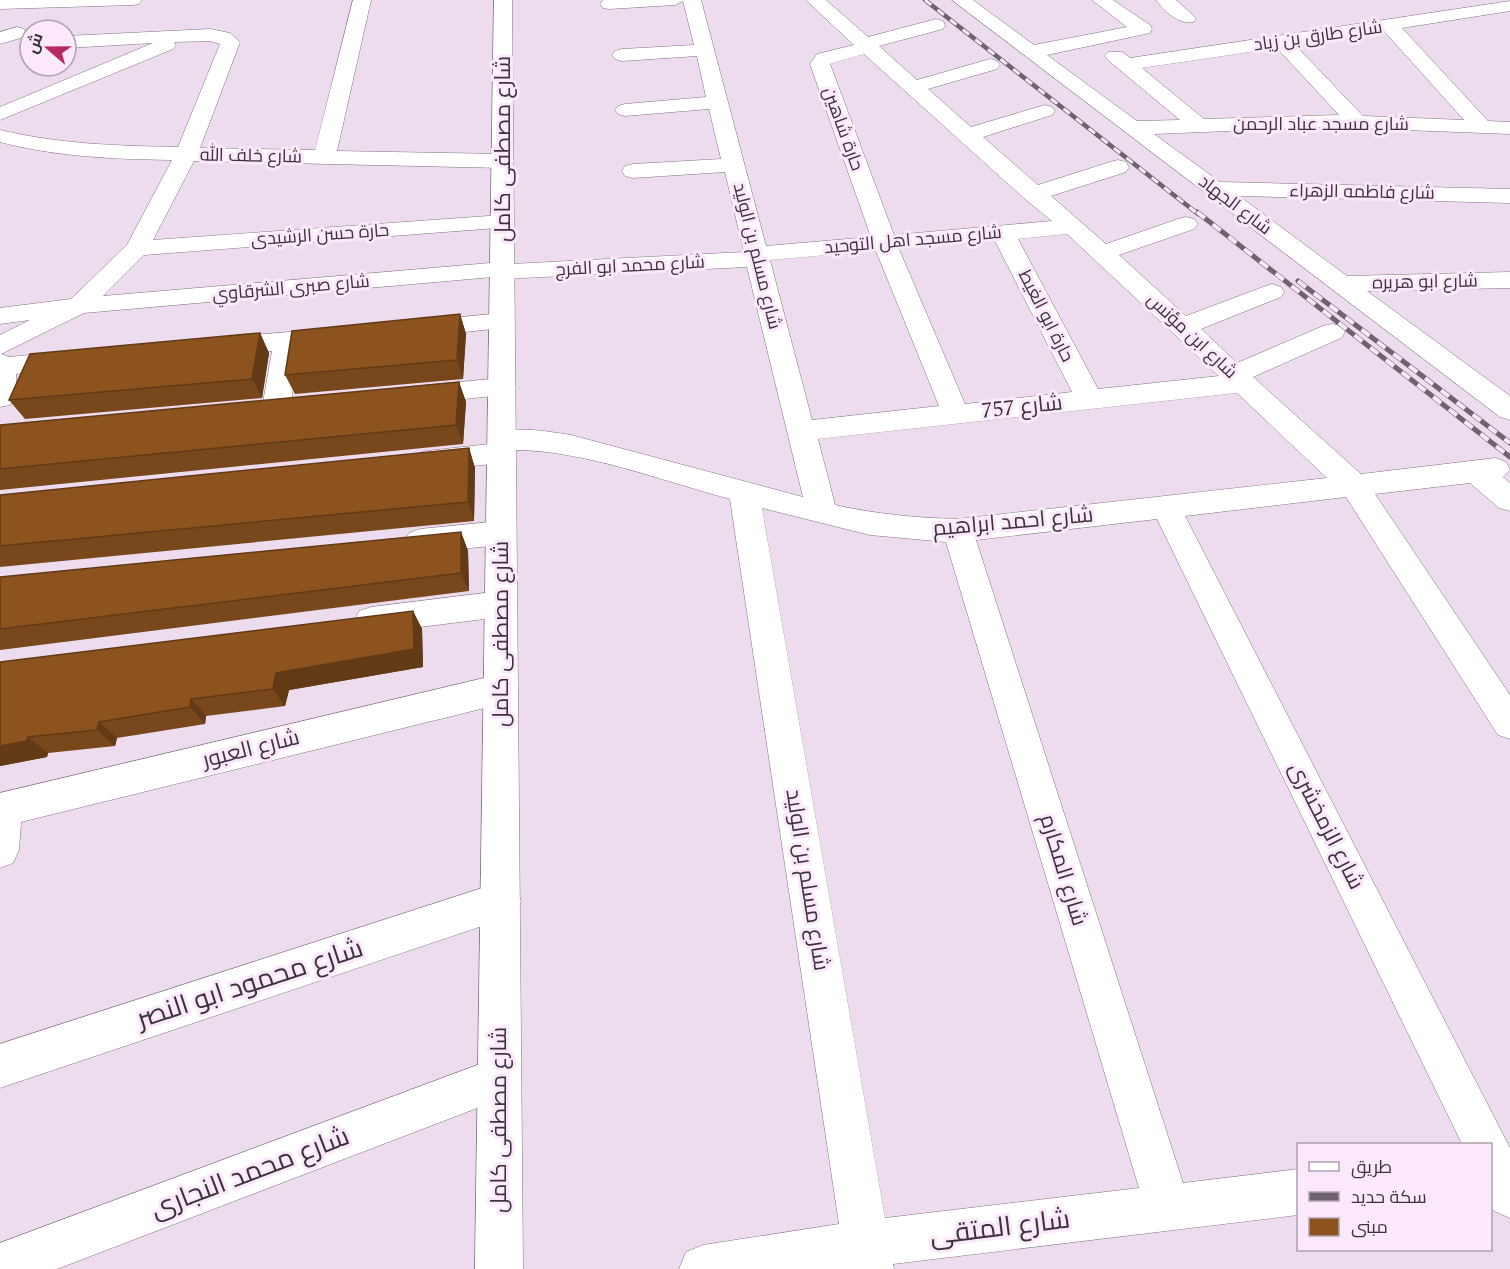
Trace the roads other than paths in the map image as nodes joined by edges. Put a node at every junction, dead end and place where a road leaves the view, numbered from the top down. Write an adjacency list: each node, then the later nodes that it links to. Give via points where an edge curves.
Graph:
1 (133, 0): 10 (street)
2 (362, 0): 39 (street)
3 (503, 0): 40 (street, شارع مصطفى كامل)
4 (675, 0): 11 (street)
5 (692, 0): 21 (street, شارع مسلم بن الوليد)
6 (961, 0): 22 (street, شارع الجهاد)
7 (1101, 0): 17 (street, via 1143,29)
8 (1165, 0): 13 (street)
9 (823, 1): 20 (street, شارع ابن مؤنس)
10 (9, 3)
11 (609, 4)
12 (1508, 10): 15 (street, شارع طارق بن زياد)
13 (1187, 18)
14 (936, 25): 20 (street)
15 (1389, 25): 19 (street, شارع طارق بن زياد); 33 (street)
16 (188, 36): 18 (street); 30 (street); 38 (street, via 217,35 230,42)
17 (1095, 40): 22 (street); 24 (street)
18 (78, 41)
19 (1281, 41): 24 (street, شارع طارق بن زياد); 31 (street)
20 (866, 45): 26 (street, شارع ابن مؤنس); 51 (street, حارة شاهين, via 824,58 820,64)
21 (705, 50): 23 (street); 27 (street, شارع مسلم بن الوليد)
22 (1031, 52): 34 (street, شارع الجهاد)
23 (622, 56)
24 (1125, 64): 32 (street)
25 (990, 65): 26 (street)
26 (913, 87): 36 (street, شارع ابن مؤنس)
27 (718, 102): 28 (street); 41 (street, شارع مسلم بن الوليد)
28 (625, 110)
29 (1045, 111): 36 (street)
30 (0, 114)
31 (1356, 121): 32 (street, شارع مسجد عباد الرحمن); 33 (street, شارع مسجد عباد الرحمن)
32 (1200, 126): 34 (street, شارع مسجد عباد الرحمن)
33 (1481, 126): 35 (street, شارع مسجد عباد الرحمن)
34 (1132, 128): 44 (street, شارع الجهاد)
35 (1510, 128)
36 (967, 135): 45 (street, شارع ابن مؤنس)
37 (0, 136): 38 (street, شارع خلف الله, via 32,144 106,152)
38 (186, 155): 39 (street, شارع خلف الله); 52 (street)
39 (324, 158): 40 (street, شارع خلف الله)
40 (502, 161): 47 (street, شارع مصطفى كامل)
41 (734, 165): 43 (street); 54 (street, شارع مسلم بن الوليد)
42 (1118, 167): 45 (street)
43 (633, 171)
44 (1214, 189): 46 (street, شارع فاطمه الزهراء); 57 (street, شارع الجهاد)
45 (1033, 194): 49 (street, شارع ابن مؤنس)
46 (1510, 196)
47 (502, 222): 52 (street, حارة حسن الرشيدى); 55 (street, شارع مصطفى كامل)
48 (1186, 224): 53 (street)
49 (1070, 227): 50 (street, شارع مسجد اهل التوحيد); 53 (street, شارع ابن مؤنس)
50 (1003, 233): 51 (street, شارع مسجد اهل التوحيد); 76 (street, حارة ابو الغيط)
51 (885, 243): 54 (street, شارع مسجد اهل التوحيد); 79 (street)
52 (137, 248): 59 (street)
53 (1102, 253): 62 (street, شارع ابن مؤنس)
54 (757, 256): 55 (street, شارع محمد ابو الفرج); 80 (street, شارع مسلم بن الوليد)
55 (502, 271): 59 (street, شارع صبرى الشرقاوي); 61 (street, شارع مصطفى كامل)
56 (1510, 280): 57 (street, شارع ابو هريره)
57 (1340, 284): 73 (street, شارع الجهاد)
58 (1272, 292): 62 (street)
59 (79, 306): 60 (street, شارع صبرى الشرقاوي); 69 (street)
60 (0, 316)
61 (502, 321): 63 (street); 72 (street, شارع مصطفى كامل)
62 (1183, 327): 70 (street, شارع ابن مؤنس)
63 (395, 331)
64 (1332, 332): 70 (street, شارع 757)
65 (359, 334): 66 (street)
66 (288, 341): 67 (street); 77 (street)
67 (193, 349)
68 (98, 357): 69 (street)
69 (1, 358): 75 (street)
70 (1238, 379): 76 (street, شارع 757); 83 (street, شارع ابن مؤنس)
71 (1510, 386): 73 (street)
72 (502, 387): 74 (street); 81 (street, شارع مصطفى كامل)
73 (1480, 388): 78 (street, شارع الجهاد)
74 (395, 397)
75 (0, 398)
76 (1089, 399): 79 (street, شارع 757)
77 (276, 408)
78 (1510, 410)
79 (956, 414): 80 (street, شارع 757)
80 (802, 431): 87 (street, شارع مسلم بن الوليد)
81 (502, 447): 82 (street, شارع احمد ابراهيم); 84 (street, شارع احمد ابراهيم, via 540,440); 89 (street, شارع مصطفى كامل)
82 (394, 464)
83 (1354, 485): 85 (street, شارع احمد ابراهيم, via 1486,470); 86 (street, شارع احمد ابراهيم); 94 (street, شارع ابن مؤنس)
84 (744, 491): 87 (street, شارع احمد ابراهيم); 103 (street, شارع مسلم بن الوليد)
85 (1510, 500)
86 (1166, 508): 88 (street, شارع احمد ابراهيم); 100 (street, شارع الزمخشرى)
87 (822, 513): 88 (street, شارع احمد ابراهيم, via 911,529)
88 (958, 531): 102 (street, شارع المكارم)
89 (501, 533): 90 (street); 91 (street, شارع مصطفى كامل)
90 (394, 543)
91 (501, 604): 92 (street); 93 (street, شارع مصطفى كامل)
92 (338, 624)
93 (501, 689): 95 (street, شارع العبور); 97 (street, شارع مصطفى كامل)
94 (1510, 724)
95 (1, 809): 96 (street)
96 (0, 850)
97 (501, 901): 98 (street, شارع محمود ابو النصر); 99 (street, شارع مصطفى كامل)
98 (0, 1066)
99 (499, 1079): 104 (street, شارع محمد النجارى); 105 (street, شارع مصطفى كامل)
100 (1485, 1143)
101 (1297, 1192): 102 (street, شارع المتقى)
102 (1168, 1208): 103 (street, شارع المتقى)
103 (868, 1257): 106 (street, شارع المتقى)
104 (0, 1267)
105 (499, 1269)
106 (703, 1269)

